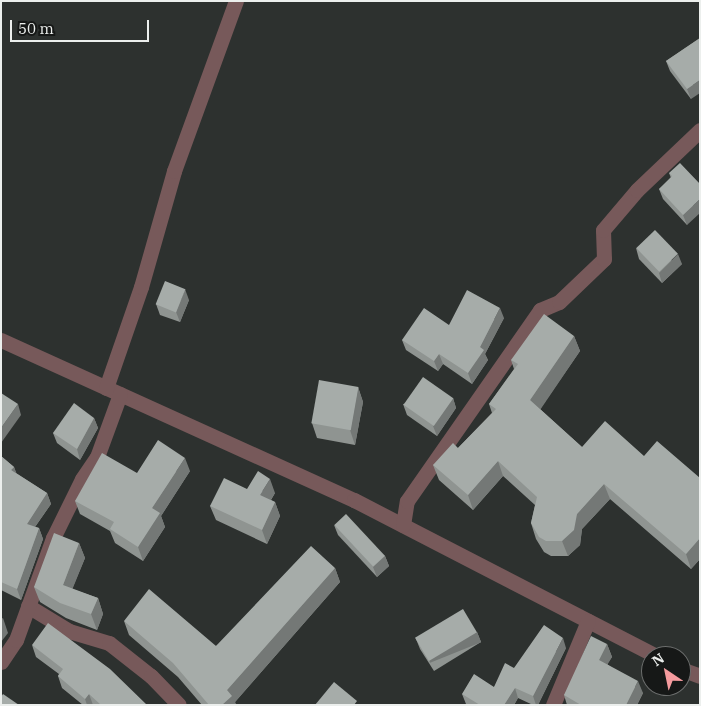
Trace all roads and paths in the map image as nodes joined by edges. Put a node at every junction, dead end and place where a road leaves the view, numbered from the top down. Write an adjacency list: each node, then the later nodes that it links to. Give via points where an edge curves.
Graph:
1 (236, 1): 4 (street, via 174,171 141,288)
2 (700, 130): 6 (street, via 637,190 603,230 604,259 558,302 540,310 407,501)
3 (1, 340): 4 (street)
4 (106, 388): 5 (street)
5 (120, 394): 6 (street); 7 (street, via 97,457 82,478 53,538)
6 (403, 525): 8 (street)
7 (28, 606): 10 (street, via 16,640); 11 (street, via 69,631 109,643)
8 (588, 621): 9 (street); 12 (street)
9 (641, 648)
10 (1, 662)
11 (179, 705)
12 (553, 705)

